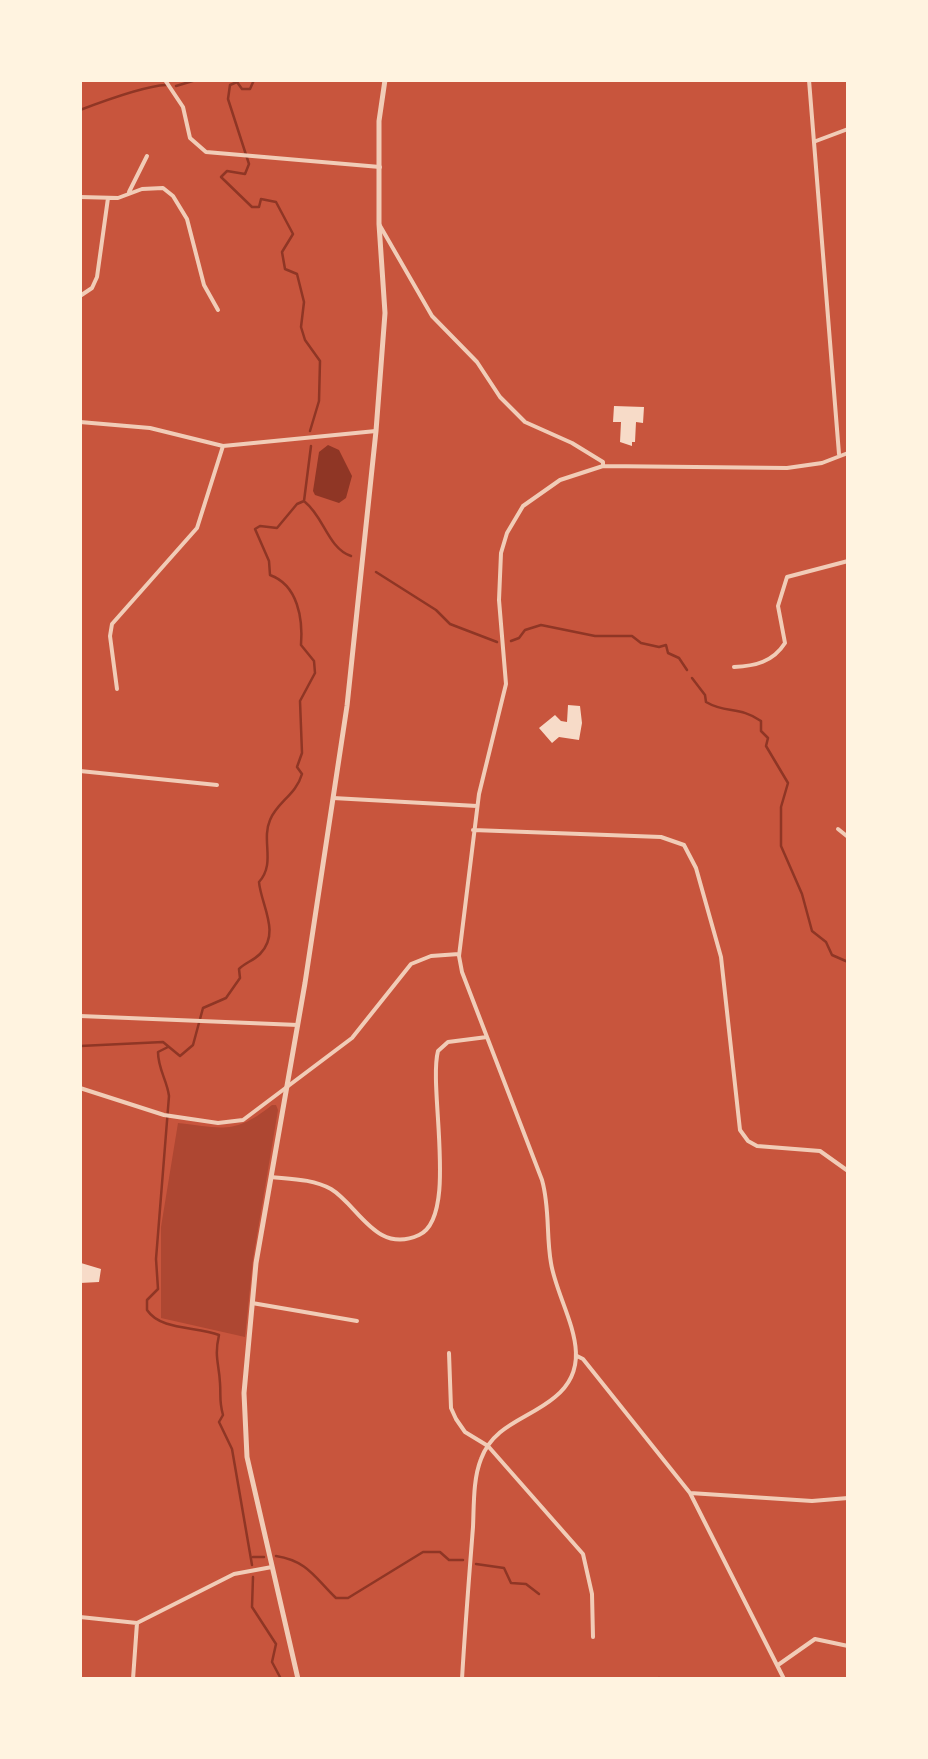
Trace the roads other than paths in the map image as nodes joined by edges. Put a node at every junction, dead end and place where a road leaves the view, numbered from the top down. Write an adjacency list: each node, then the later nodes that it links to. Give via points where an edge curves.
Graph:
1 (165, 80): 7 (street, via 180,102 190,138 211,154)
2 (386, 80): 7 (street)
3 (810, 80): 5 (street)
4 (848, 129): 5 (street)
5 (816, 140): 18 (street)
6 (148, 156): 8 (street)
7 (380, 167): 11 (street)
8 (127, 194): 10 (street); 13 (street, via 163,188 173,196)
9 (80, 198): 10 (street)
10 (108, 198): 12 (street, via 98,277)
11 (380, 224): 15 (street, via 385,312); 19 (street, via 432,316 500,397 525,422)
12 (80, 296)
13 (218, 310)
14 (80, 422): 16 (street, via 168,431)
15 (376, 431): 16 (street); 25 (street)
16 (223, 446): 22 (street, via 197,528 112,624)
17 (848, 453): 18 (street)
18 (840, 456): 19 (street, via 787,468)
19 (603, 466): 26 (street, via 530,499 505,540 499,600 506,684)
20 (848, 562): 21 (street, via 787,577 778,606 784,643 764,662)
21 (734, 667)
22 (117, 689)
23 (80, 771): 24 (street)
24 (217, 785)
25 (333, 798): 26 (street); 32 (street)
26 (477, 806): 28 (street)
27 (838, 829): 29 (street)
28 (474, 830): 30 (street); 36 (street, via 661,837 684,845 720,956 740,1130 757,1146 820,1151)
29 (848, 837)
30 (459, 954): 33 (street); 35 (street, via 411,964 354,1036)
31 (80, 1016): 32 (street)
32 (298, 1024): 35 (street)
33 (488, 1037): 37 (street, via 448,1042 438,1051 438,1202 423,1233 386,1236 328,1187); 41 (street, via 542,1180 551,1266)
34 (80, 1088): 35 (street, via 164,1115 218,1123 250,1116)
35 (286, 1088): 37 (street)
36 (848, 1170)
37 (271, 1176): 38 (street)
38 (252, 1303): 39 (street); 45 (street, via 244,1428)
39 (357, 1321)
40 (449, 1353): 42 (street, via 450,1408 465,1432)
41 (577, 1356): 42 (street, via 560,1393 504,1428); 43 (street)
42 (488, 1446): 48 (street, via 583,1554); 53 (street, via 478,1466)
43 (690, 1493): 44 (street); 50 (street)
44 (848, 1498)
45 (272, 1567): 47 (street, via 234,1574); 52 (street)
46 (80, 1617): 47 (street)
47 (137, 1623): 51 (street)
48 (592, 1637)
49 (848, 1646): 50 (street, via 816,1639)
50 (778, 1666): 54 (street)
51 (133, 1679)
52 (298, 1679)
53 (462, 1679)
54 (784, 1679)

